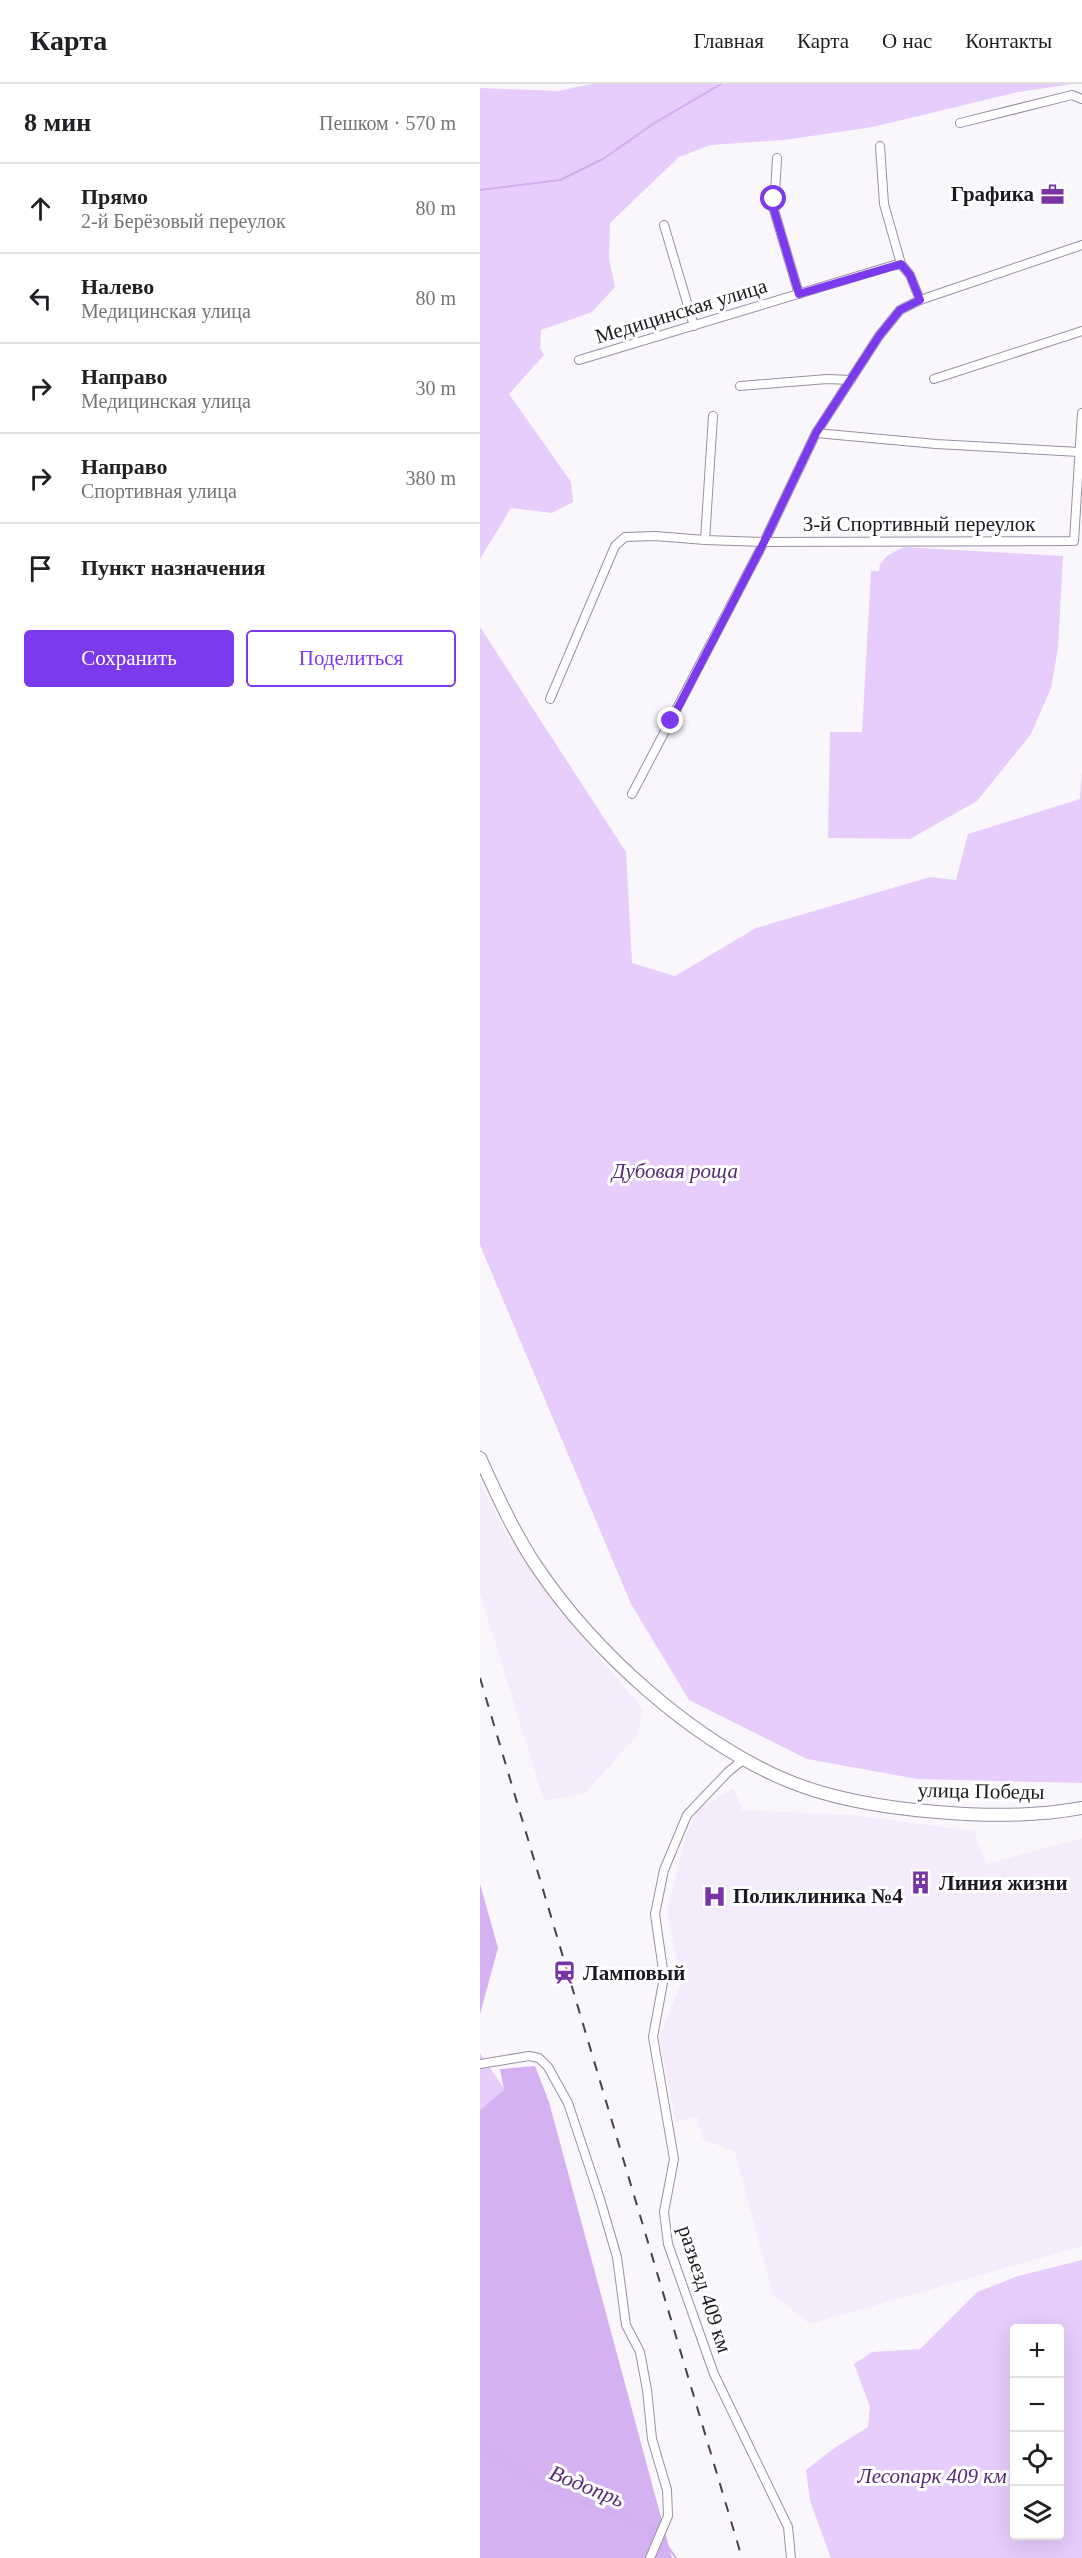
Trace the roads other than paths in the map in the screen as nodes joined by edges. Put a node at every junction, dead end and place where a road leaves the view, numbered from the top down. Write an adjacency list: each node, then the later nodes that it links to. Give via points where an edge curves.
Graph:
1 (1082, 99): 2 (street, via 1072,95)
2 (960, 123)
3 (880, 146): 7 (street, via 884,204)
4 (777, 158): 8 (street, via 774,210)
5 (664, 225): 10 (street)
6 (1082, 245): 9 (street)
7 (901, 264): 8 (street, Медицинская улица); 9 (street)
8 (799, 294): 10 (street, Медицинская улица)
9 (920, 300): 14 (street, via 900,310)
10 (694, 326): 12 (street, Медицинская улица)
11 (1082, 331): 13 (street)
12 (579, 360)
13 (934, 379)
14 (850, 380): 15 (street); 18 (street)
15 (740, 386)
16 (1082, 413): 19 (street)
17 (713, 416): 20 (street)
18 (816, 433): 19 (street); 21 (street)
19 (1079, 452): 21 (street, 3-й Спортивный переулок, via 1074,541)
20 (705, 540): 21 (street, 3-й Спортивный переулок); 22 (street, 3-й Спортивный переулок, via 625,537 615,546)
21 (764, 542): 23 (street)
22 (550, 699)
23 (632, 794)
24 (480, 1458): 25 (street, улица Победы, via 510,1522 537,1567 581,1625 641,1684 693,1727)
25 (744, 1759): 26 (street, улица Победы, via 816,1791 892,1808 973,1815); 29 (street, разъезд 409 км, via 687,1815 664,1870 655,1914 664,1977 653,2037 674,2159 664,2212 668,2244 714,2374 788,2527)
26 (1082, 1808)
27 (480, 2064): 28 (street, via 529,2056 539,2058 568,2103 617,2257 626,2325 640,2352 652,2439 667,2490 668,2516)
28 (650, 2558)
29 (792, 2558)

